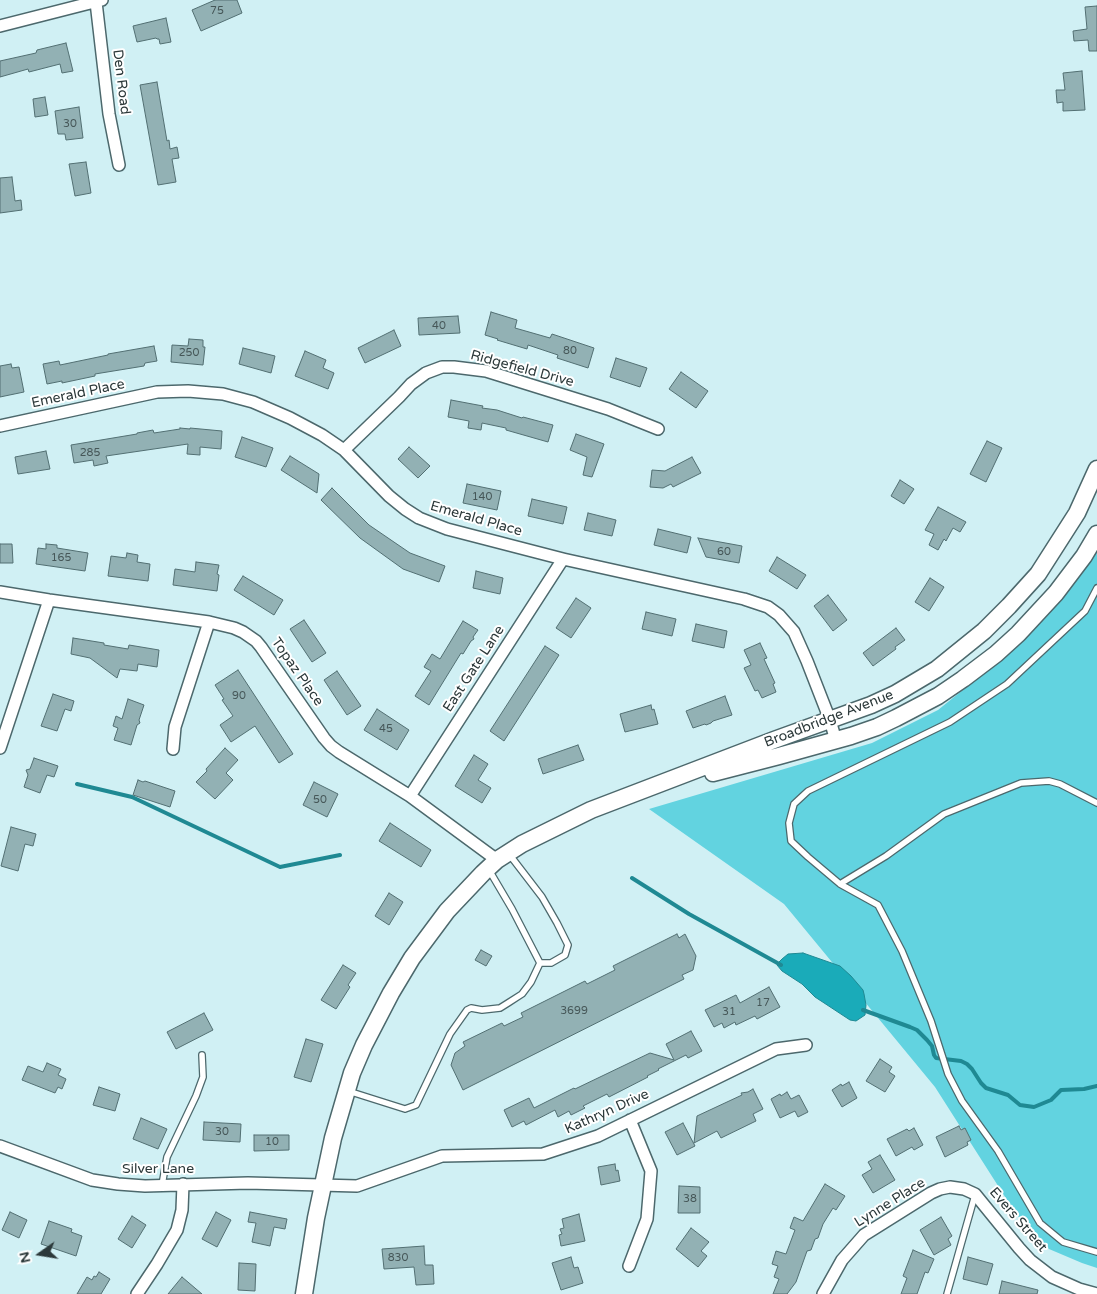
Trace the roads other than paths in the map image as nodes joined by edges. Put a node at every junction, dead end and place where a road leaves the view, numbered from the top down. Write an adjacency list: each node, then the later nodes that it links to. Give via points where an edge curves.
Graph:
1 (99, 1): 2 (street); 3 (street, Den Road, via 109,114)
2 (0, 26)
3 (119, 165)
4 (0, 426): 6 (street, Emerald Place, via 157,392 188,391 223,394 253,402 314,430)
5 (658, 429): 6 (street, Ridgefield Drive, via 608,409 486,371 448,367 426,373 411,384)
6 (344, 450): 9 (street, Emerald Place, via 389,496 419,518 447,529)
7 (1097, 469): 14 (main road, Broadbridge Avenue, via 1077,513 1038,574 984,631 913,684 871,706)
8 (1097, 534): 15 (main road, Broadbridge Avenue, via 1056,593 996,654 920,706 877,728)
9 (563, 559): 14 (street, Emerald Place, via 768,607 794,632); 19 (street, East Gate Lane)
10 (1097, 588): 22 (lane, via 1085,611 1007,684 950,722 808,791 794,804 789,823 792,842)
11 (0, 592): 12 (street, Topaz Place)
12 (49, 600): 13 (street, Topaz Place); 16 (street)
13 (209, 622): 17 (street, via 175,727); 19 (street, Topaz Place, via 234,628 256,641 331,746)
14 (830, 720): 15 (street, Emerald Place); 18 (main road, Broadbridge Avenue)
15 (836, 741): 18 (main road, Broadbridge Avenue)
16 (0, 748)
17 (174, 749)
18 (642, 790): 21 (main road, Broadbridge Avenue, via 559,824)
19 (410, 796): 21 (street, Topaz Place)
20 (1097, 803): 22 (lane, via 1049,781 1021,783 944,814)
21 (498, 860): 23 (lane, via 512,909); 23 (lane, via 542,897 568,945 566,955 551,963); 26 (main road, Broadbridge Avenue, via 447,911 412,958 364,1045)
22 (840, 884): 33 (lane, via 878,905 902,951 948,1074 1040,1223 1063,1242)
23 (540, 963): 26 (lane, via 522,994 500,1008 467,1010 450,1034 416,1106 405,1109)
24 (806, 1045): 27 (street, Kathryn Drive, via 776,1049)
25 (202, 1055): 30 (lane, via 203,1077 167,1157)
26 (347, 1090): 31 (main road, Broadbridge Avenue)
27 (630, 1120): 31 (street, Kathryn Drive, via 598,1136 543,1154 442,1156 357,1186); 34 (street, via 651,1172 647,1219)
28 (0, 1146): 30 (street, Silver Lane, via 92,1180)
29 (183, 1184): 30 (street, Silver Lane); 31 (street, Silver Lane); 35 (street, via 177,1230)
30 (162, 1185)
31 (323, 1185): 36 (main road, Broadbridge Avenue)
32 (973, 1193): 37 (street, Lynne Place, via 957,1188 940,1189 864,1235 842,1260); 38 (lane); 39 (street, Evers Street, via 1030,1260 1052,1276)
33 (1097, 1252)
34 (629, 1266)
35 (137, 1294)
36 (304, 1294)
37 (823, 1294)
38 (947, 1294)
39 (1097, 1294)

